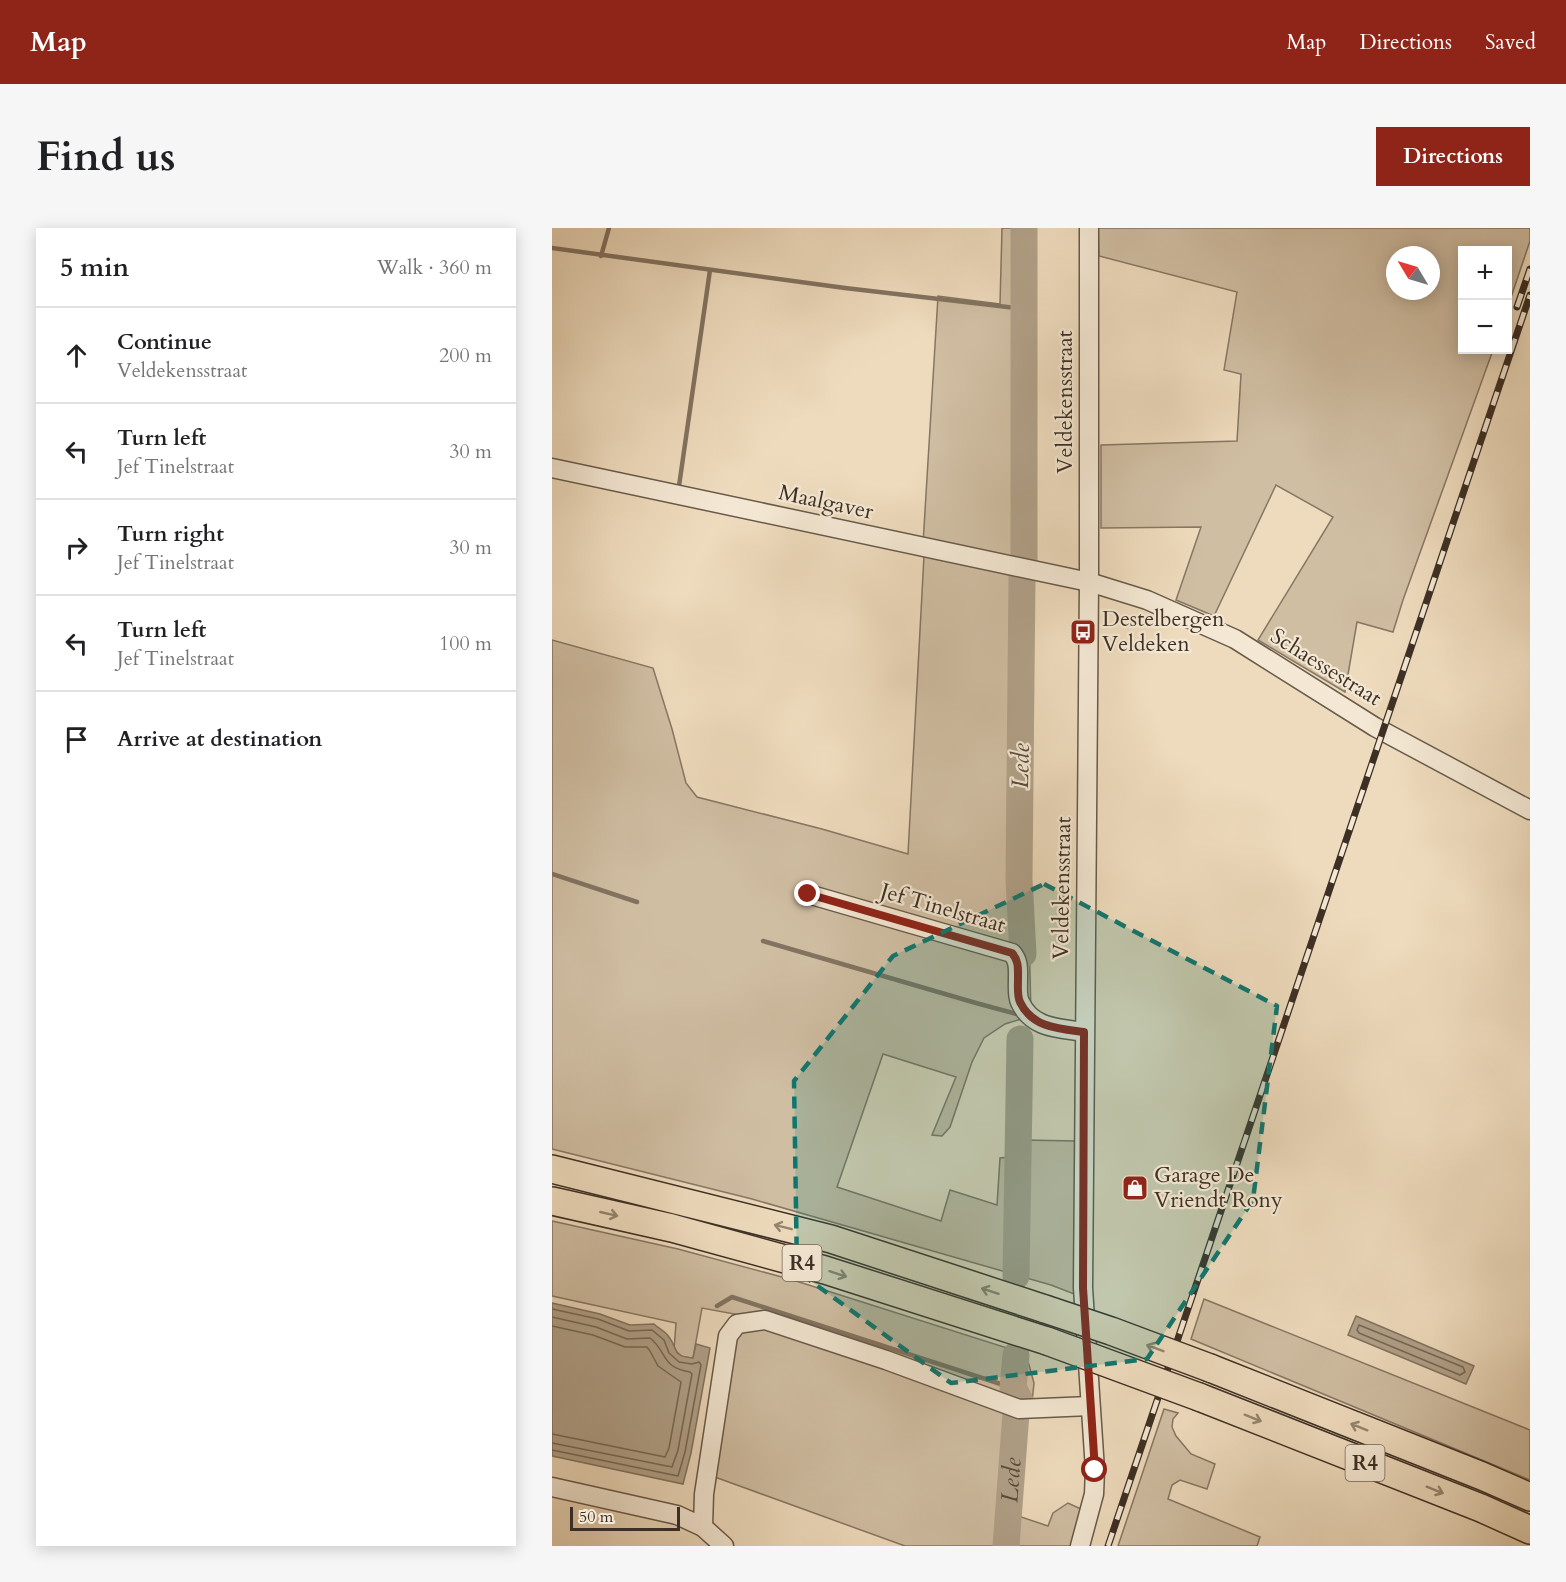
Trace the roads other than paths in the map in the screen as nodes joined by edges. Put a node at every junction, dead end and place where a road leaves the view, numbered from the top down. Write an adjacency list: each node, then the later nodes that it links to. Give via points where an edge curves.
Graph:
1 (1089, 228): 3 (street, Veldekensstraat)
2 (552, 468): 3 (street, Maalgaver)
3 (1089, 582): 4 (street, Schaessestraat, via 1147,600 1235,639 1375,727); 6 (street, Veldekensstraat)
4 (1530, 810)
5 (808, 894): 6 (street, Jef Tinelstraat, via 1012,953 1018,966 1019,1001 1028,1014 1045,1027)
6 (1084, 1032): 9 (street, Veldekensstraat, via 1083,1288)
7 (552, 1169): 11 (highway, R4, one-way to 7, bridge, via 1111,1331 831,1239)
8 (552, 1201): 13 (highway, R4, one-way to 13, bridge, via 672,1228 825,1270 1047,1341 1199,1397)
9 (1090, 1406): 12 (street, via 1019,1409 765,1320 737,1324 728,1336 704,1494); 15 (street, Veldekensstraat, via 1094,1494)
10 (552, 1487): 12 (street, via 677,1515)
11 (1530, 1497)
12 (703, 1527): 14 (street)
13 (1530, 1530)
14 (724, 1546)
15 (1080, 1546)

